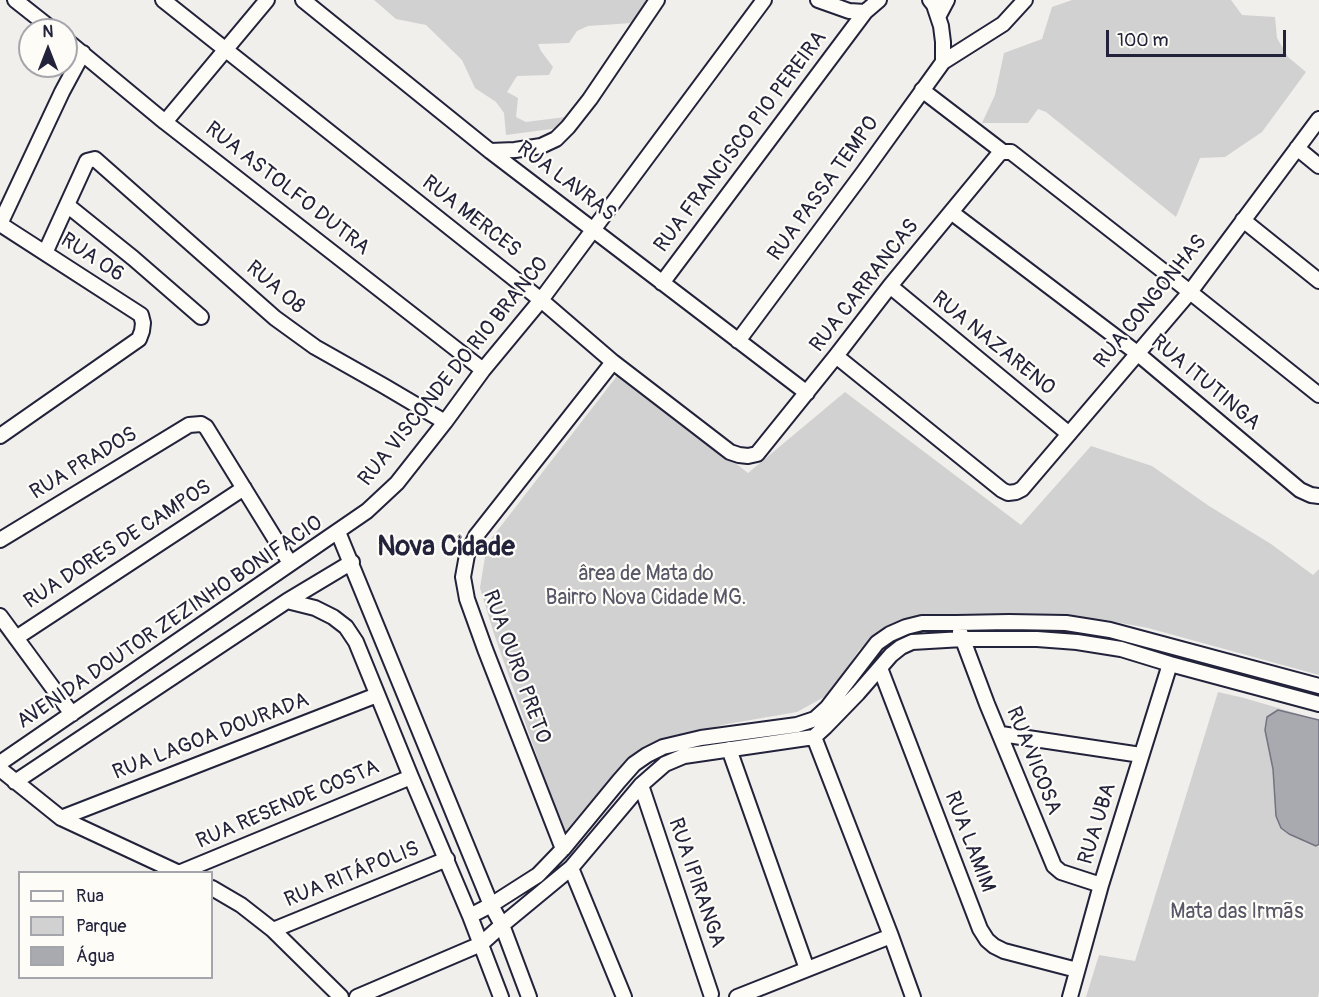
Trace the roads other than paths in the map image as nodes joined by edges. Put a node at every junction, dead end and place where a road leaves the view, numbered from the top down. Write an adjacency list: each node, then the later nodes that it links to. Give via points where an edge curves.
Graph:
1 (15, 0): 14 (street)
2 (163, 0): 16 (street, RUA MERCES)
3 (267, 0): 16 (street)
4 (303, 0): 23 (street, RUA LAVRAS)
5 (657, 0): 23 (street, via 590,99 555,139 541,146)
6 (764, 0): 30 (street, RUA VISCONDE DO RIO BRANCO)
7 (818, 0): 12 (street)
8 (879, 0): 12 (street, RUA FRANCISCO PIO PEREIRA)
9 (930, 0): 13 (street)
10 (947, 0): 13 (street)
11 (1025, 0): 18 (street, via 1003,24)
12 (865, 12): 33 (street, RUA FRANCISCO PIO PEREIRA)
13 (938, 17): 18 (street)
14 (38, 18)
15 (78, 49): 17 (street, RUA ASTOLFO DUTRA)
16 (225, 49): 21 (street); 36 (street, RUA MERCES)
17 (83, 53): 21 (street, RUA ASTOLFO DUTRA); 29 (street)
18 (943, 62): 19 (street, RUA PASSA TEMPO)
19 (922, 90): 24 (street); 38 (street, RUA PASSA TEMPO)
20 (1319, 119): 22 (street, RUA CONGONHAS)
21 (165, 122): 42 (street, RUA ASTOLFO DUTRA)
22 (1297, 148): 25 (street); 28 (street, RUA CONGONHAS)
23 (490, 151): 30 (street, RUA LAVRAS)
24 (1007, 152): 27 (street, RUA CARRANCAS, via 999,154); 35 (street)
25 (1319, 166)
26 (67, 205): 31 (street); 37 (street); 45 (street, RUA 08, via 87,161 97,160 275,318 315,347)
27 (951, 212): 34 (street, RUA CARRANCAS); 39 (street, RUA ITUTINGA)
28 (1243, 220): 32 (street); 35 (street, RUA CONGONHAS)
29 (0, 224): 31 (street, RUA 06)
30 (594, 229): 33 (street, RUA LAVRAS); 36 (street, RUA VISCONDE DO RIO BRANCO)
31 (45, 253): 47 (street, RUA 06, via 141,315 142,331 139,339)
32 (1319, 280)
33 (662, 283): 38 (street, RUA LAVRAS)
34 (890, 286): 40 (street, RUA CARRANCAS); 46 (street, RUA NAZARENO)
35 (1190, 292): 39 (street, RUA CONGONHAS); 44 (street)
36 (541, 300): 41 (street, RUA MERCES); 42 (street, RUA VISCONDE DO RIO BRANCO)
37 (201, 316)
38 (738, 341): 43 (street, RUA LAVRAS)
39 (1137, 353): 46 (street, RUA CONGONHAS); 50 (street, RUA ITUTINGA, via 1300,490)
40 (836, 356): 43 (street, RUA CARRANCAS); 46 (street, RUA CONGONHAS, via 1008,493 1022,489)
41 (613, 362): 48 (street, RUA MERCES, via 730,452 739,456); 76 (street, RUA OURO PRETO, via 476,536 466,555 463,577 485,649)
42 (483, 370): 45 (street, RUA VISCONDE DO RIO BRANCO)
43 (807, 393): 48 (street, RUA CARRANCAS)
44 (1319, 395)
45 (445, 422): 51 (street, RUA VISCONDE DO RIO BRANCO, via 397,483)
46 (1069, 434)
47 (0, 436)
48 (757, 454)
49 (244, 488): 52 (street, RUA PRADOS, via 206,427 189,425); 54 (street); 58 (street, RUA DORES DE CAMPOS)
50 (1319, 496)
51 (338, 531): 53 (street, AVENIDA DOUTOR ZEZINHO BONIFACIO); 54 (street, AVENIDA DOUTOR ZEZINHO BONIFACIO)
52 (0, 540)
53 (352, 562): 55 (street); 83 (street, AVENIDA DOUTOR ZEZINHO BONIFACIO)
54 (290, 563): 65 (street, AVENIDA DOUTOR ZEZINHO BONIFACIO)
55 (287, 601): 63 (street, via 315,608 346,627); 73 (street)
56 (0, 616): 58 (street)
57 (956, 623): 59 (street, RUA VICOSA); 62 (street, via 1066,623 1110,630); 76 (street, via 922,623 890,634 877,643 815,719 701,738 647,755 634,764)
58 (16, 638): 65 (street)
59 (963, 639): 60 (street, via 1077,642 1121,649); 61 (street, via 912,642); 66 (street, RUA VICOSA)
60 (1170, 664): 64 (street); 69 (street, RUA UBA)
61 (879, 668): 67 (street); 90 (street, RUA LAMIM, via 980,930 1004,951)
62 (1319, 686)
63 (377, 695): 72 (street); 75 (street, RUA LAGOA DOURADA)
64 (1319, 704)
65 (72, 714): 70 (street, AVENIDA DOUTOR ZEZINHO BONIFACIO)
66 (1001, 734): 69 (street); 81 (street, RUA VICOSA, via 1054,866)
67 (814, 737): 68 (street); 87 (street)
68 (729, 749): 74 (street, via 684,756 666,764); 89 (street)
69 (1141, 755): 81 (street, RUA UBA)
70 (0, 763)
71 (0, 769): 73 (street)
72 (411, 777): 77 (street); 80 (street, RUA RESENDE COSTA)
73 (15, 782): 75 (street)
74 (641, 785): 78 (street); 91 (street, RUA IPIRANGA)
75 (61, 818): 79 (street)
76 (563, 849): 83 (street, via 538,875)
77 (447, 859): 84 (street); 86 (street, RUA RITÁPOLIS)
78 (571, 868): 85 (street); 96 (street)
79 (175, 871)
80 (184, 871)
81 (1101, 885): 90 (street, RUA UBA)
82 (213, 888): 86 (street)
83 (492, 905): 84 (street); 85 (street, AVENIDA DOUTOR ZEZINHO BONIFACIO)
84 (470, 916): 88 (street)
85 (502, 925): 88 (street); 95 (street, AVENIDA DOUTOR ZEZINHO BONIFACIO)
86 (273, 930): 92 (street)
87 (891, 936): 89 (street); 98 (street)
88 (480, 944): 93 (street); 94 (street)
89 (807, 969): 97 (street)
90 (1077, 970): 99 (street, RUA UBA)
91 (709, 996): 97 (street, via 721,992)
92 (341, 997)
93 (357, 997)
94 (501, 997)
95 (529, 997)
96 (624, 997)
97 (737, 997)
98 (913, 997)
99 (1070, 997)

